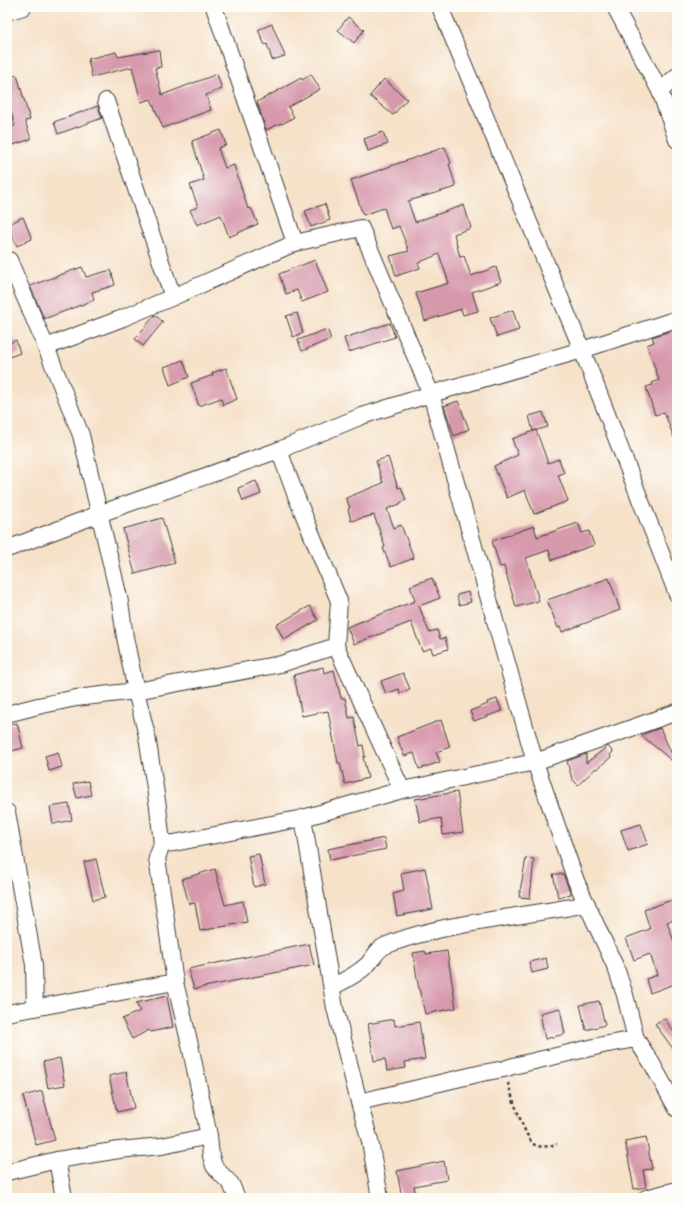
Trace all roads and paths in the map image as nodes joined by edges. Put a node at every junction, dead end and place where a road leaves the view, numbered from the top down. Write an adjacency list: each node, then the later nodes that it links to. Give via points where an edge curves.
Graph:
1 (23, 7): 5 (street)
2 (214, 7): 10 (street)
3 (440, 7): 15 (street)
4 (615, 7): 7 (street)
5 (7, 12)
6 (677, 76): 7 (street)
7 (660, 91): 9 (street)
8 (106, 101): 12 (street)
9 (677, 140)
10 (296, 243): 12 (street); 16 (street, via 361,228)
11 (7, 261): 14 (street, via 9,260)
12 (173, 297): 14 (street)
13 (677, 319): 15 (street)
14 (46, 347): 18 (street, via 82,434)
15 (582, 350): 16 (street); 20 (street)
16 (431, 394): 17 (street, via 362,416); 25 (street)
17 (279, 450): 18 (street); 21 (street, via 340,601)
18 (99, 514): 19 (street); 22 (street, via 120,602)
19 (7, 549)
20 (677, 594)
21 (336, 646): 22 (street, via 281,664); 26 (street)
22 (136, 691): 24 (street, via 76,698); 29 (street, via 147,736)
23 (677, 712): 25 (street)
24 (7, 714)
25 (535, 762): 26 (street); 30 (street, via 576,881)
26 (402, 790): 28 (street)
27 (7, 812): 33 (street, via 34,965)
28 (303, 818): 29 (street, via 174,844); 32 (street)
29 (162, 844): 31 (street, via 157,858)
30 (587, 904): 32 (street, via 409,937 385,945 367,966); 35 (street, via 616,968)
31 (175, 982): 33 (street); 39 (street)
32 (332, 987): 37 (street)
33 (35, 1008): 34 (street)
34 (7, 1013)
35 (636, 1039): 36 (street); 38 (street)
36 (504, 1069): 37 (street); 40 (path, via 530,1142 537,1146)
37 (359, 1102): 46 (street, via 370,1140)
38 (677, 1109)
39 (208, 1136): 41 (street, via 162,1146); 45 (street, via 214,1166 231,1184)
40 (557, 1144)
41 (56, 1160): 42 (street); 44 (street)
42 (7, 1172)
43 (677, 1190): 47 (street)
44 (64, 1198)
45 (237, 1198)
46 (380, 1198)
47 (646, 1198)

